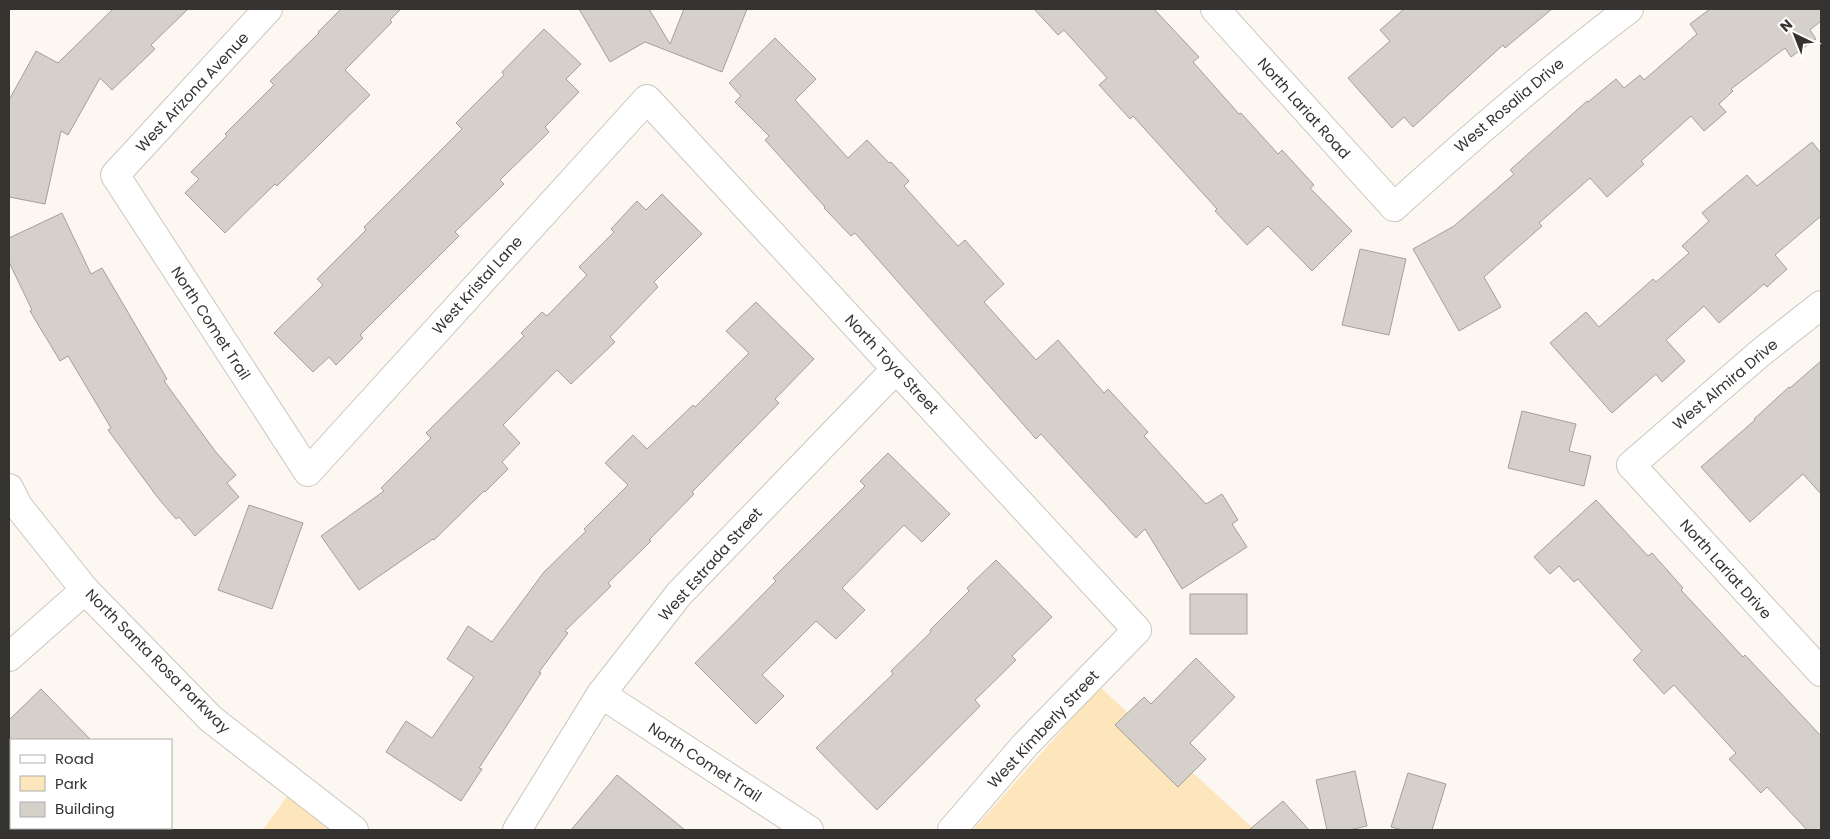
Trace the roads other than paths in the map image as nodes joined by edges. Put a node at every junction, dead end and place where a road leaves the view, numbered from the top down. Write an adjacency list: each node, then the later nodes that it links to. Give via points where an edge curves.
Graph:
1 (268, 9): 5 (street, West Arizona Avenue)
2 (1215, 9): 6 (street, North Lariat Road)
3 (1629, 9): 6 (street, West Rosalia Drive, via 1454,152)
4 (647, 99): 8 (street, North Toya Street); 10 (street, West Kristal Lane)
5 (115, 175): 10 (street, North Comet Trail)
6 (1394, 207)
7 (1821, 305): 9 (street, West Almira Drive)
8 (896, 368): 13 (street, North Toya Street); 16 (street, West Estrada Street, via 679,594)
9 (1631, 465): 15 (street, North Lariat Drive)
10 (308, 472)
11 (9, 488): 12 (street, North Santa Rosa Parkway, via 18,506)
12 (85, 590): 14 (street); 17 (street, North Santa Rosa Parkway, via 211,719)
13 (1137, 630): 20 (street, West Kimberly Street, via 1026,744)
14 (9, 657)
15 (1821, 672)
16 (601, 694): 18 (street, West Estrada Street); 19 (street, North Comet Trail)
17 (354, 830)
18 (516, 830)
19 (809, 830)
20 (952, 830)

